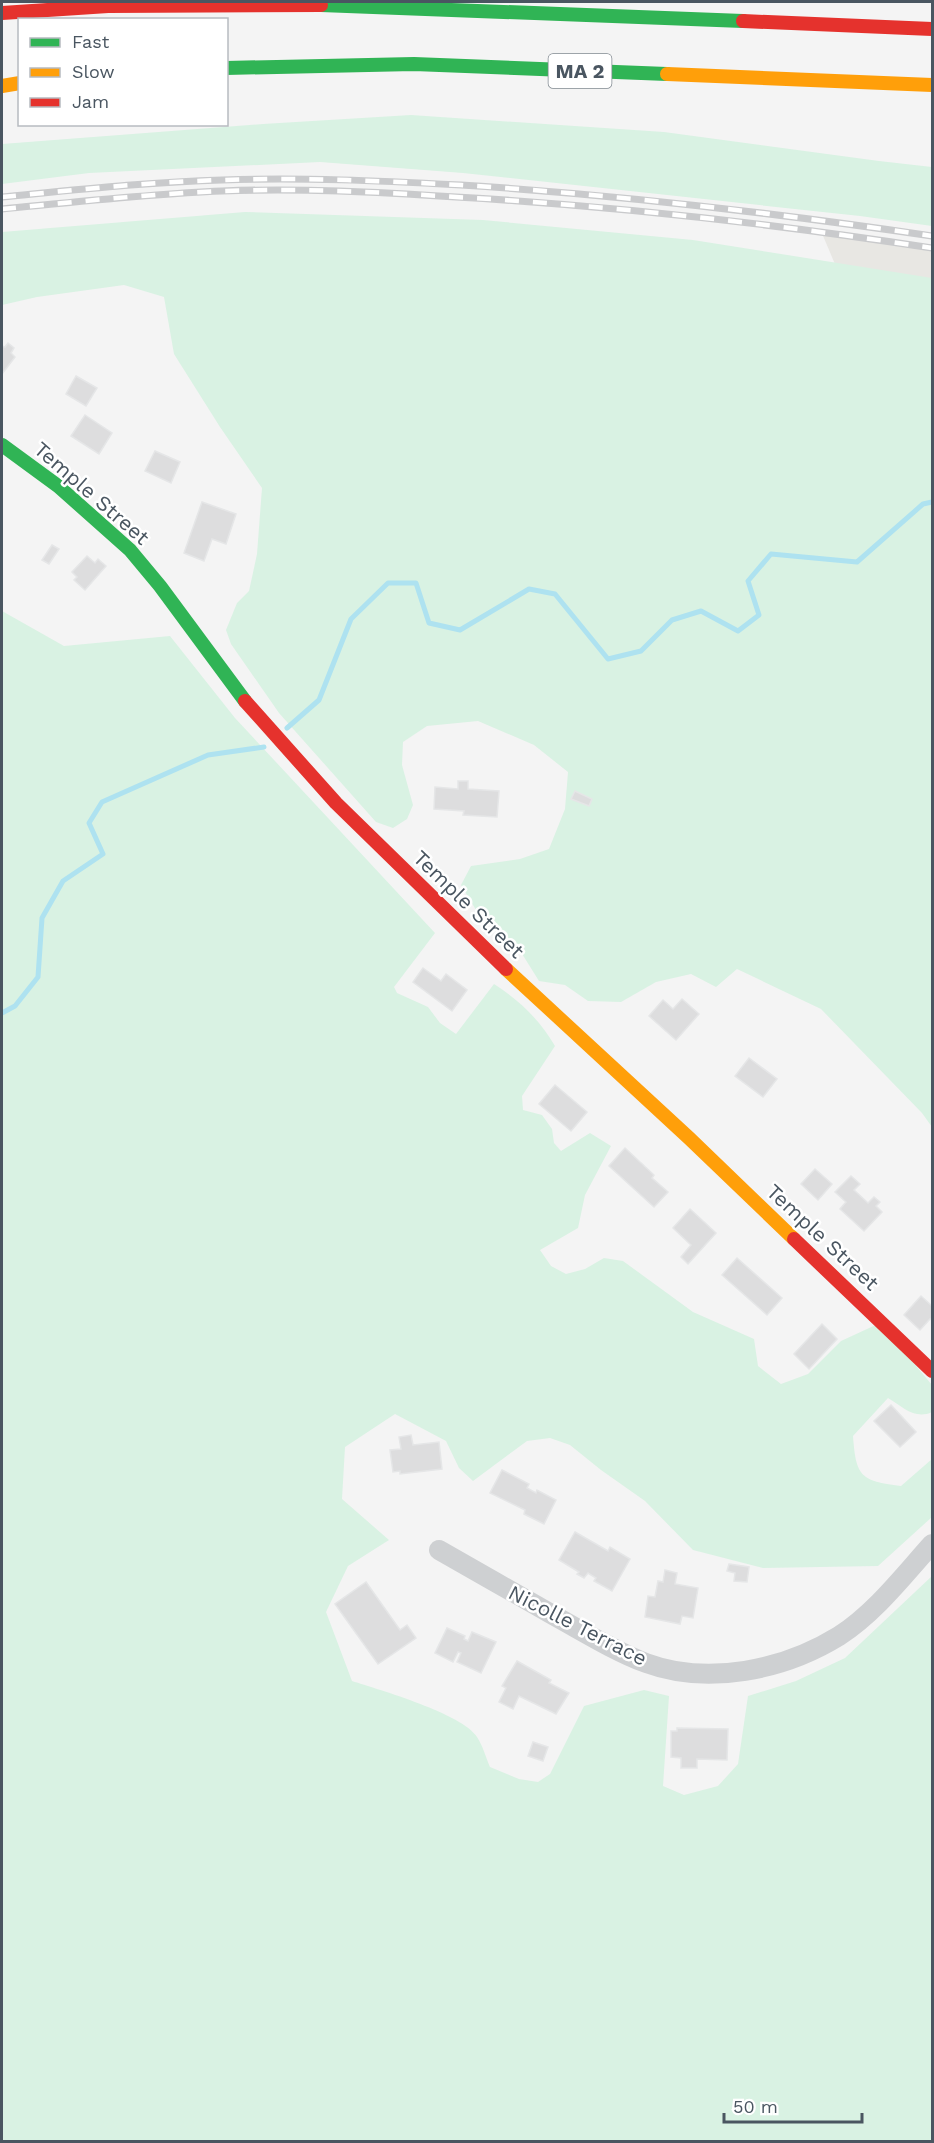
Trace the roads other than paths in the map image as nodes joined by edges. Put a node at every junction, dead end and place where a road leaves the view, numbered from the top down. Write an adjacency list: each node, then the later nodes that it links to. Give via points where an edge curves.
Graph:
1 (759, 8): 3 (main road)
2 (2, 13): 3 (main road, via 185,4)
3 (548, 13): 4 (main road)
4 (933, 29)
5 (228, 68): 6 (main road, MA 2, via 414,64)
6 (646, 73): 8 (main road, MA 2); 10 (main road)
7 (18, 83): 9 (main road)
8 (933, 85)
9 (2, 86)
10 (864, 96)
11 (2, 446): 12 (main road, Temple Street, via 58,486 130,550 246,702 344,811)
12 (933, 1371)
13 (933, 1544): 14 (street, Nicolle Terrace, via 889,1592 839,1636 774,1665 701,1674 647,1663 605,1644)
14 (438, 1550)

